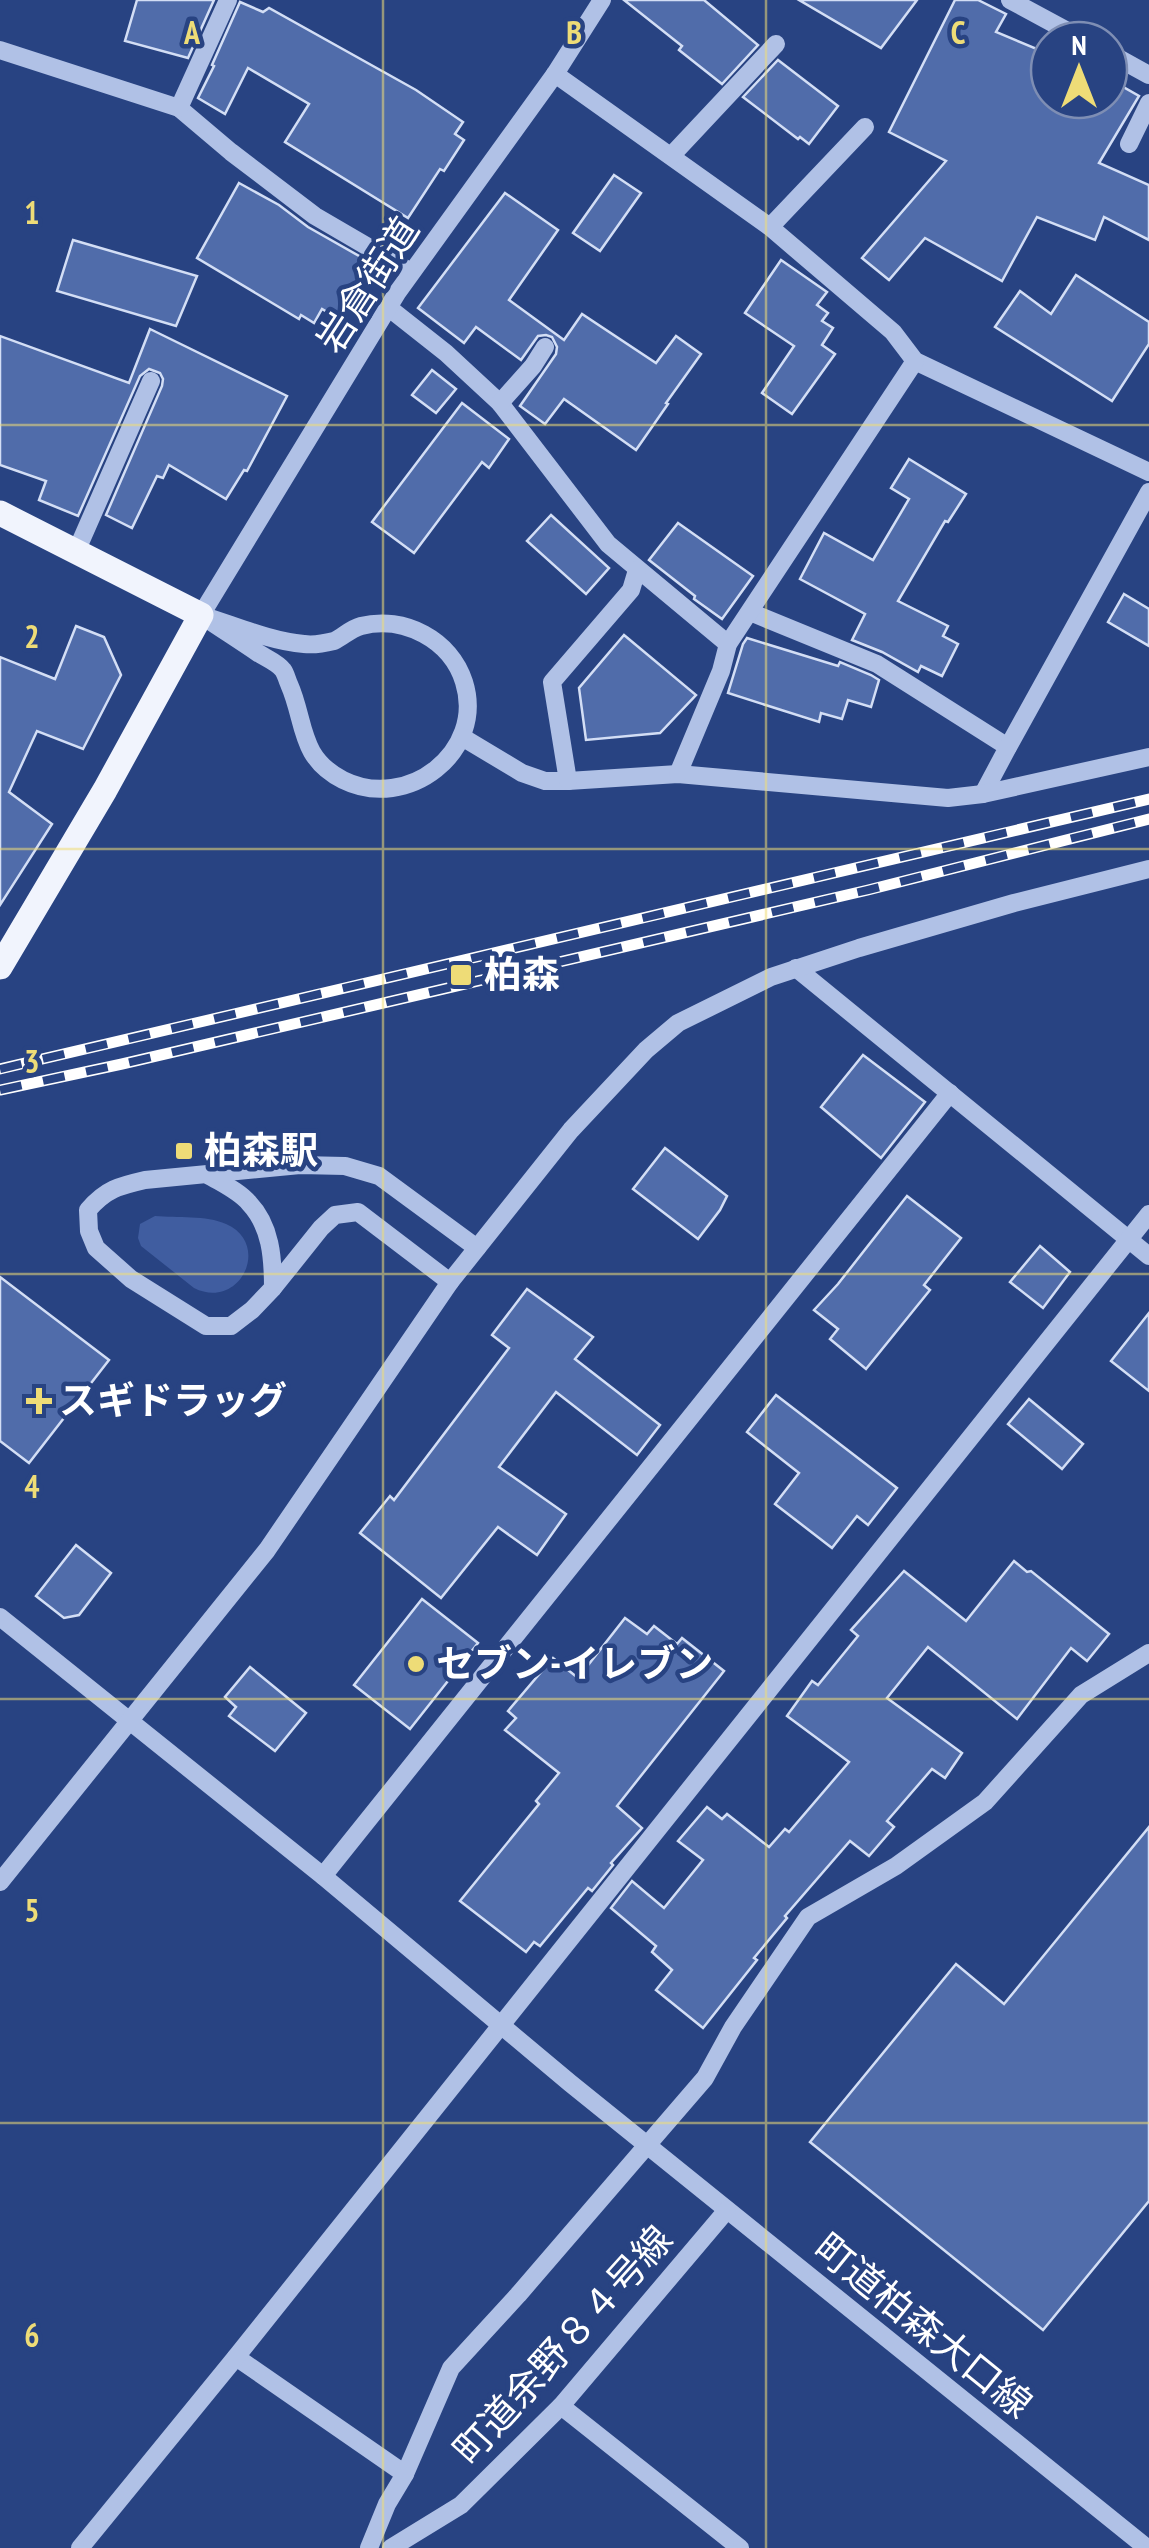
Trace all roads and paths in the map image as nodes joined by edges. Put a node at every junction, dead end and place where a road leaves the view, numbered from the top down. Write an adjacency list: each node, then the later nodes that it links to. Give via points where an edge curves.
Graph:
1 (228, 0): 9 (street)
2 (602, 0): 7 (street, 岩倉街道)
3 (1010, 0): 4 (street)
4 (1047, 20)
5 (776, 44): 12 (street)
6 (0, 50): 9 (street)
7 (555, 74): 12 (street); 14 (street, 岩倉街道)
8 (1149, 103): 11 (street)
9 (179, 108): 14 (street, via 315,216)
10 (865, 127): 13 (street)
11 (1129, 144)
12 (671, 156): 13 (street)
13 (770, 227): 17 (street, via 893,332)
14 (411, 272): 15 (street, 岩倉街道)
15 (389, 308): 19 (street); 26 (street, 岩倉街道)
16 (545, 347): 19 (street)
17 (915, 361): 20 (street); 25 (street)
18 (152, 381): 23 (street)
19 (500, 403): 24 (street, via 608,544)
20 (1149, 472)
21 (1149, 492): 29 (street)
22 (0, 513): 23 (main road)
23 (76, 552): 26 (main road)
24 (637, 570): 27 (street); 32 (street, via 631,590 552,682)
25 (750, 612): 27 (street); 29 (street, via 877,664)
26 (201, 615): 28 (street, via 306,644 362,626 421,632 456,662 463,680 468,704); 28 (street, via 283,669 304,738 326,769 344,780 367,788 408,786 433,773); 35 (main road)
27 (728, 644): 31 (street)
28 (462, 738): 32 (street, via 522,773)
29 (1008, 747): 33 (street)
30 (1149, 757): 33 (street)
31 (678, 774): 32 (street); 33 (street, via 948,798)
32 (568, 782)
33 (983, 794)
34 (1149, 869): 36 (street)
35 (0, 967)
36 (796, 968): 37 (street); 41 (street, via 678,1023 646,1050 571,1130)
37 (950, 1094): 40 (street); 48 (street)
38 (208, 1175): 41 (street, via 344,1166 379,1176); 44 (street, via 249,1202 265,1225); 44 (street, via 145,1180 102,1194 88,1210 96,1248 130,1279 206,1326 231,1326)
39 (1149, 1214): 40 (street)
40 (1129, 1240): 42 (street); 50 (street)
41 (477, 1248): 43 (street)
42 (1149, 1256)
43 (450, 1282): 44 (street, via 358,1212 335,1215); 47 (street, via 268,1550)
44 (274, 1288)
45 (0, 1617): 47 (street, 町道柏森大口線)
46 (1149, 1653): 51 (street, via 1081,1694 985,1802 896,1866 808,1917)
47 (130, 1721): 48 (street, 町道柏森大口線); 49 (street)
48 (323, 1876): 50 (street, 町道柏森大口線)
49 (0, 1882)
50 (501, 2022): 51 (street, 町道柏森大口線); 53 (street)
51 (653, 2149): 52 (street, 町道柏森大口線); 55 (street, via 451,2368)
52 (726, 2210): 54 (street, 町道余野８４号線); 60 (street, 町道柏森大口線)
53 (236, 2357): 55 (street); 56 (street)
54 (561, 2406): 58 (street, 町道余野８４号線, via 461,2506); 59 (street)
55 (405, 2474): 57 (street)
56 (80, 2548)
57 (369, 2548)
58 (392, 2548)
59 (740, 2548)
60 (1147, 2548)

